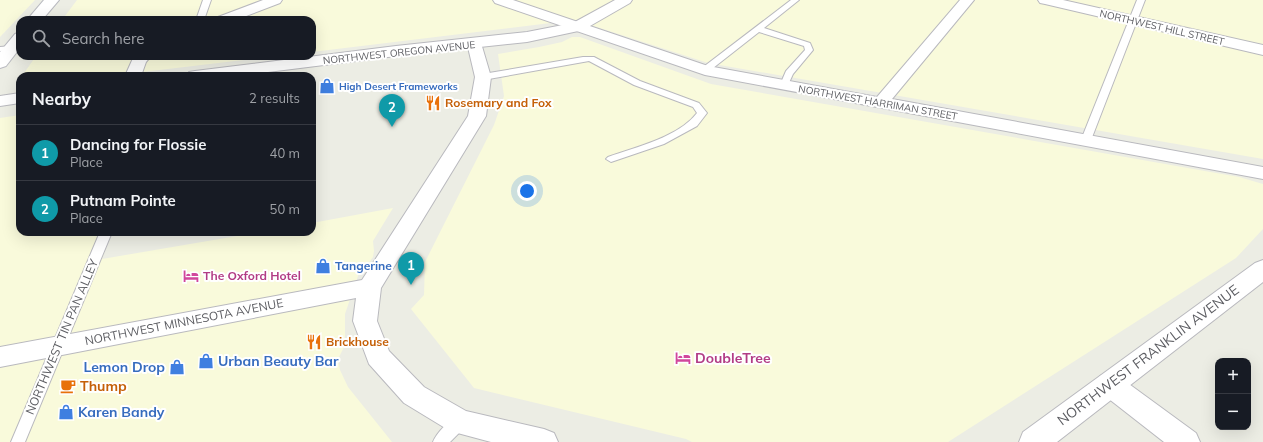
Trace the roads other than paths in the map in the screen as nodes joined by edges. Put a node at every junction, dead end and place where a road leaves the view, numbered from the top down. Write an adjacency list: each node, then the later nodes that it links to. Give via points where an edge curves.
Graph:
1 (52, 0): 10 (street)
2 (207, 0): 11 (lane)
3 (276, 0): 12 (street)
4 (500, 0): 14 (street, NORTHWEST HARRIMAN STREET)
5 (625, 0): 14 (street, NORTHWEST OREGON AVENUE)
6 (795, 0): 15 (lane)
7 (967, 0): 28 (street)
8 (1045, 0): 13 (street, NORTHWEST HILL STREET)
9 (1141, 0): 13 (lane)
10 (38, 16)
11 (201, 16)
12 (234, 16)
13 (1133, 21): 18 (street, NORTHWEST HILL STREET); 29 (lane)
14 (578, 27): 16 (street, NORTHWEST OREGON AVENUE, via 527,37); 21 (street, NORTHWEST HARRIMAN STREET)
15 (759, 29): 21 (lane); 25 (lane, via 806,45 809,50 789,73)
16 (474, 43): 23 (street, NORTHWEST OREGON AVENUE); 24 (street)
17 (11, 45): 20 (street)
18 (1260, 51)
19 (139, 60): 22 (street)
20 (0, 63)
21 (705, 70): 25 (street, NORTHWEST HARRIMAN STREET)
22 (134, 72)
23 (227, 72)
24 (483, 77): 30 (lane, via 591,59 637,83 696,105 702,113 694,124 661,142); 34 (street, via 478,116)
25 (784, 85): 28 (street, NORTHWEST HARRIMAN STREET)
26 (16, 98): 27 (street)
27 (0, 100)
28 (881, 102): 29 (street, NORTHWEST HARRIMAN STREET)
29 (1086, 140): 31 (street, NORTHWEST HARRIMAN STREET)
30 (610, 159)
31 (1263, 174)
32 (104, 236): 35 (lane, NORTHWEST TIN PAN ALLEY)
33 (1263, 269): 37 (street, NORTHWEST FRANKLIN AVENUE)
34 (369, 287): 35 (street, NORTHWEST MINNESOTA AVENUE); 38 (street, via 366,321 378,357 414,395)
35 (59, 346): 36 (street, NORTHWEST MINNESOTA AVENUE); 40 (lane, NORTHWEST TIN PAN ALLEY)
36 (0, 357)
37 (1109, 384): 42 (street, NORTHWEST FRANKLIN AVENUE); 43 (street)
38 (460, 422): 39 (street); 41 (lane)
39 (533, 441)
40 (18, 442)
41 (440, 442)
42 (1034, 442)
43 (1186, 442)

